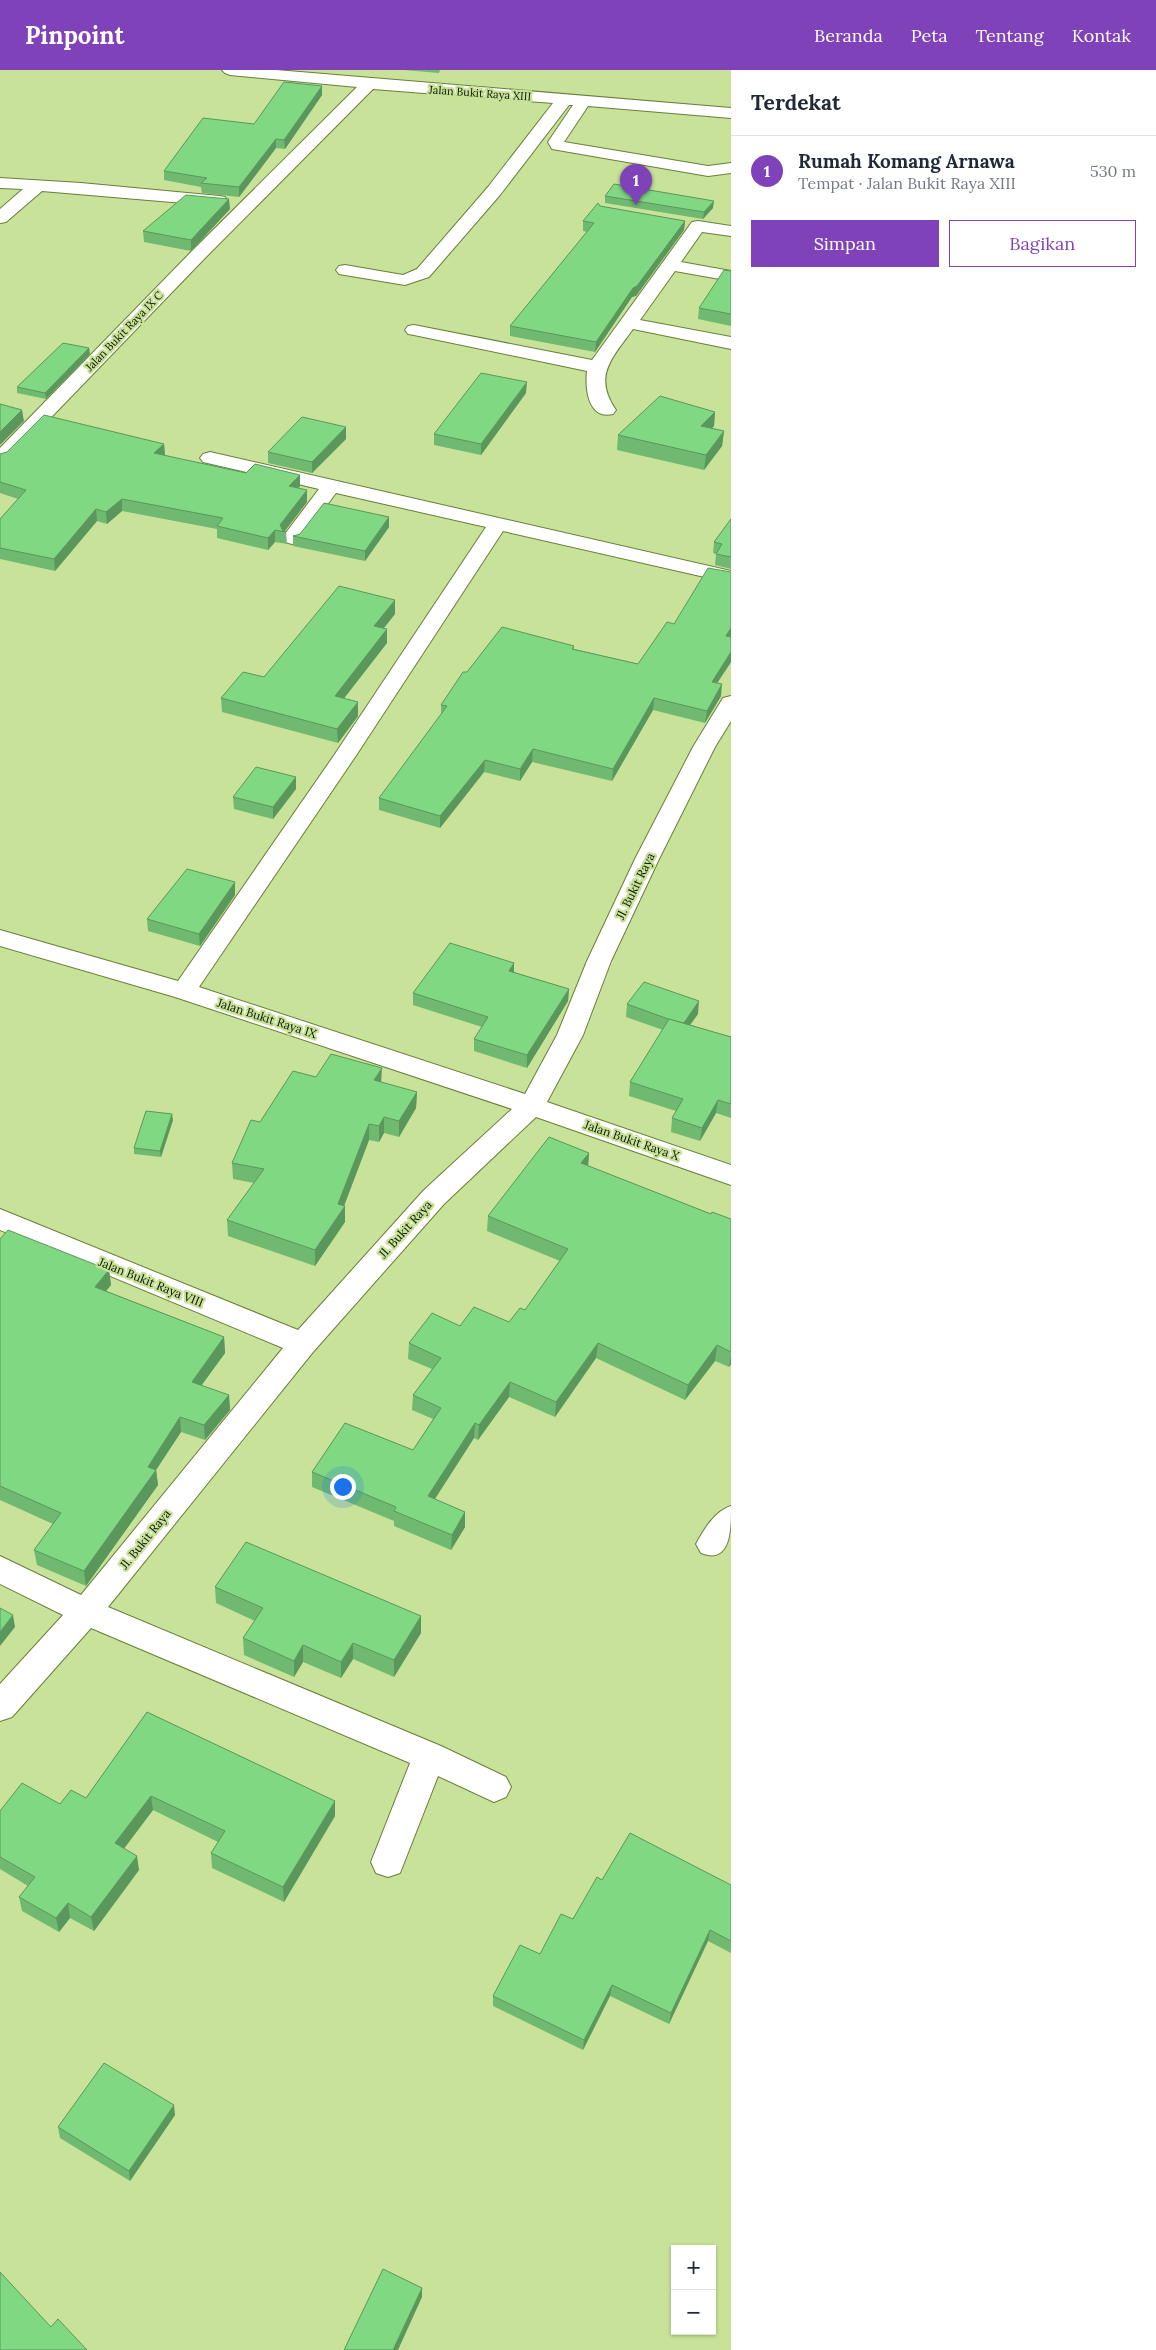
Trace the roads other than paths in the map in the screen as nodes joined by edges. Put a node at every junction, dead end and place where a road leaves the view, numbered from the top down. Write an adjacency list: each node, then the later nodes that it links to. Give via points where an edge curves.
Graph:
1 (230, 70): 2 (street, Jalan Bukit Raya XIII)
2 (369, 84): 3 (street, Jalan Bukit Raya XIII); 9 (street, Jalan Bukit Raya IX C)
3 (564, 100): 4 (street, Jalan Bukit Raya XIII); 13 (street, via 494,191 424,272 405,280)
4 (584, 101): 5 (street, Jalan Bukit Raya XIII); 6 (street, via 556,142 558,146 708,171)
5 (731, 113)
6 (731, 168)
7 (0, 183): 8 (street)
8 (38, 185): 9 (street); 10 (street)
9 (248, 204): 21 (street, Jalan Bukit Raya IX C)
10 (0, 218)
11 (731, 231): 12 (street, via 689,225)
12 (670, 265): 14 (street); 15 (street)
13 (345, 270)
14 (731, 276)
15 (630, 323): 17 (street); 18 (street)
16 (414, 330): 18 (street)
17 (731, 343)
18 (597, 367): 19 (street, via 597,397)
19 (606, 410)
20 (210, 458): 22 (street)
21 (0, 459)
22 (331, 486): 23 (street); 24 (street)
23 (496, 525): 25 (street); 28 (street, via 346,754)
24 (292, 538)
25 (731, 577)
26 (731, 703): 29 (street, Jl. Bukit Raya, via 704,747 647,859 599,961 570,1035)
27 (0, 938): 28 (street, Jalan Bukit Raya IX)
28 (184, 990): 29 (street, Jalan Bukit Raya IX)
29 (532, 1106): 30 (street, Jalan Bukit Raya X); 32 (street, Jl. Bukit Raya, via 434,1197)
30 (731, 1176)
31 (0, 1220): 32 (street, Jalan Bukit Raya VIII)
32 (303, 1344): 36 (street, Jl. Bukit Raya)
33 (731, 1518): 34 (street)
34 (712, 1544)
35 (0, 1569): 36 (street)
36 (86, 1612): 37 (street, Jl. Bukit Raya); 38 (street)
37 (0, 1707)
38 (429, 1756): 39 (street); 40 (street)
39 (494, 1787)
40 (388, 1862)

